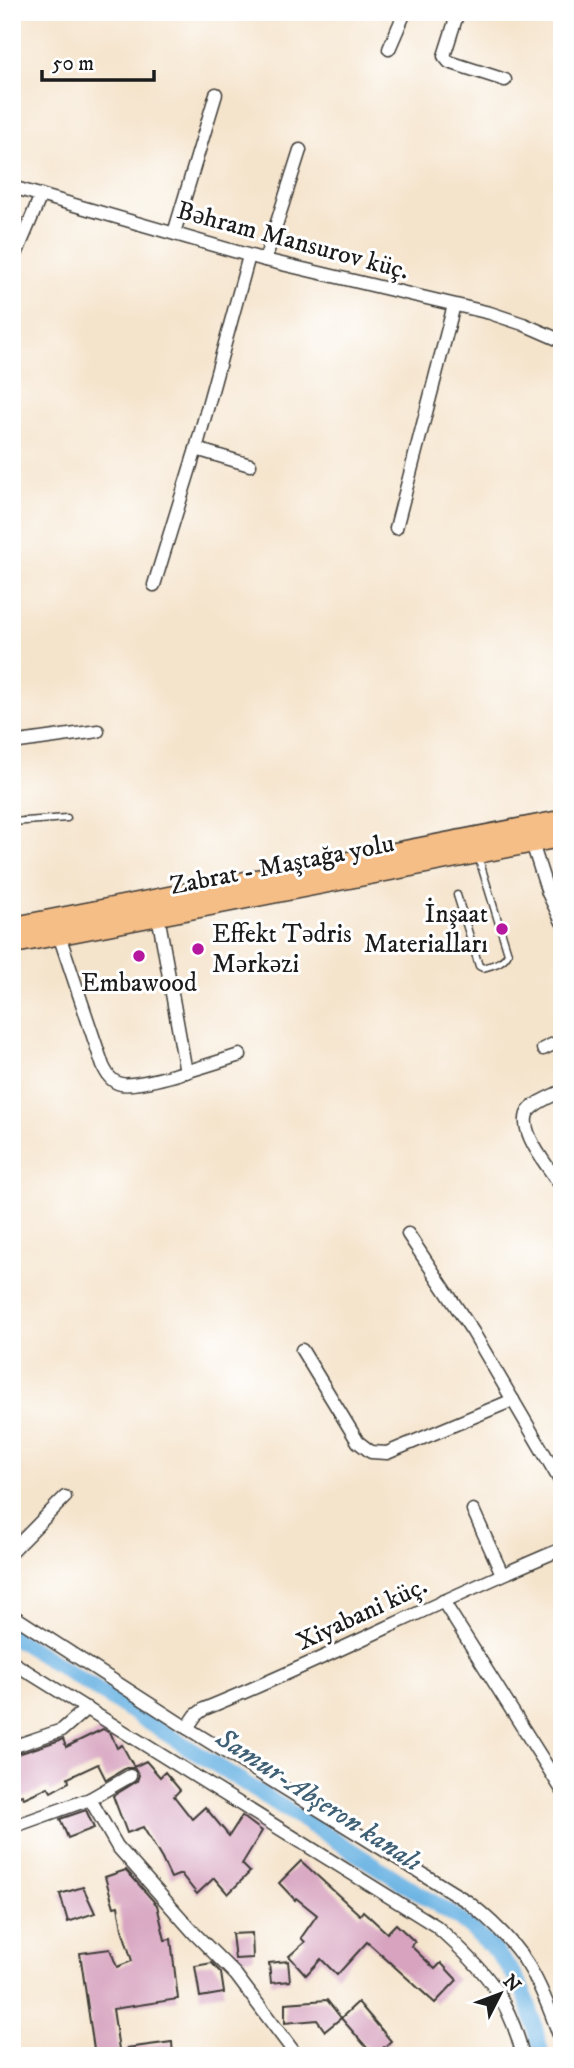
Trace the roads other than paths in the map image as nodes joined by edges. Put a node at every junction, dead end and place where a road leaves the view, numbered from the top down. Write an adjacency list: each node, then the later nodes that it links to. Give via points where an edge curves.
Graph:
1 (405, 12): 3 (street)
2 (458, 12): 4 (street, via 444,56 449,62)
3 (389, 49)
4 (505, 80)
5 (216, 94): 9 (street)
6 (300, 150): 11 (street)
7 (12, 187): 8 (street, Bəhram Mansurov küç.)
8 (41, 195): 9 (street, Bəhram Mansurov küç.); 12 (street)
9 (174, 233): 10 (street, Bəhram Mansurov küç.)
10 (249, 256): 11 (street, Bəhram Mansurov küç.); 15 (street)
11 (265, 260): 13 (street, Bəhram Mansurov küç.)
12 (12, 264)
13 (454, 305): 14 (street, Bəhram Mansurov küç., via 523,324); 17 (street)
14 (562, 341)
15 (196, 449): 16 (street); 18 (street)
16 (250, 465)
17 (396, 528)
18 (154, 585)
19 (97, 731): 20 (street)
20 (12, 743)
21 (67, 818): 23 (lane)
22 (562, 820): 30 (main road)
23 (12, 822)
24 (562, 837): 25 (main road, Zabrat - Maştağa yolu)
25 (532, 843): 26 (main road, Zabrat - Maştağa yolu); 29 (street)
26 (477, 854): 27 (lane, via 508,953 500,962 479,966); 28 (main road, Zabrat - Maştağa yolu)
27 (457, 895)
28 (158, 915): 31 (main road, Zabrat - Maştağa yolu); 36 (street)
29 (562, 922)
30 (12, 927)
31 (59, 935): 32 (main road, Zabrat - Maştağa yolu); 36 (street, via 109,1078 132,1084)
32 (12, 944)
33 (562, 1040): 34 (street)
34 (543, 1049)
35 (240, 1055): 36 (street)
36 (186, 1072)
37 (562, 1091): 38 (street, via 528,1112 525,1124)
38 (562, 1187)
39 (408, 1234): 41 (street)
40 (302, 1350): 41 (street, via 358,1442 371,1452 387,1453)
41 (513, 1401): 42 (street)
42 (562, 1484)
43 (65, 1497): 46 (street)
44 (473, 1510): 47 (street)
45 (562, 1549): 47 (street, Xiyabani küç.)
46 (12, 1551)
47 (502, 1574): 48 (street, Xiyabani küç.)
48 (443, 1601): 52 (street, Xiyabani küç., via 204,1709); 55 (street)
49 (12, 1615): 52 (street)
50 (12, 1662): 51 (street)
51 (88, 1708): 53 (street, via 62,1730); 60 (street, via 436,1926 464,1951 504,2000)
52 (187, 1728): 58 (street, via 468,1902 497,1925 535,1975)
53 (12, 1747)
54 (130, 1776): 56 (street)
55 (562, 1790)
56 (90, 1799): 57 (street); 59 (street, via 117,1846 236,1975)
57 (12, 1827)
58 (562, 2044)
59 (297, 2056)
60 (523, 2056)

